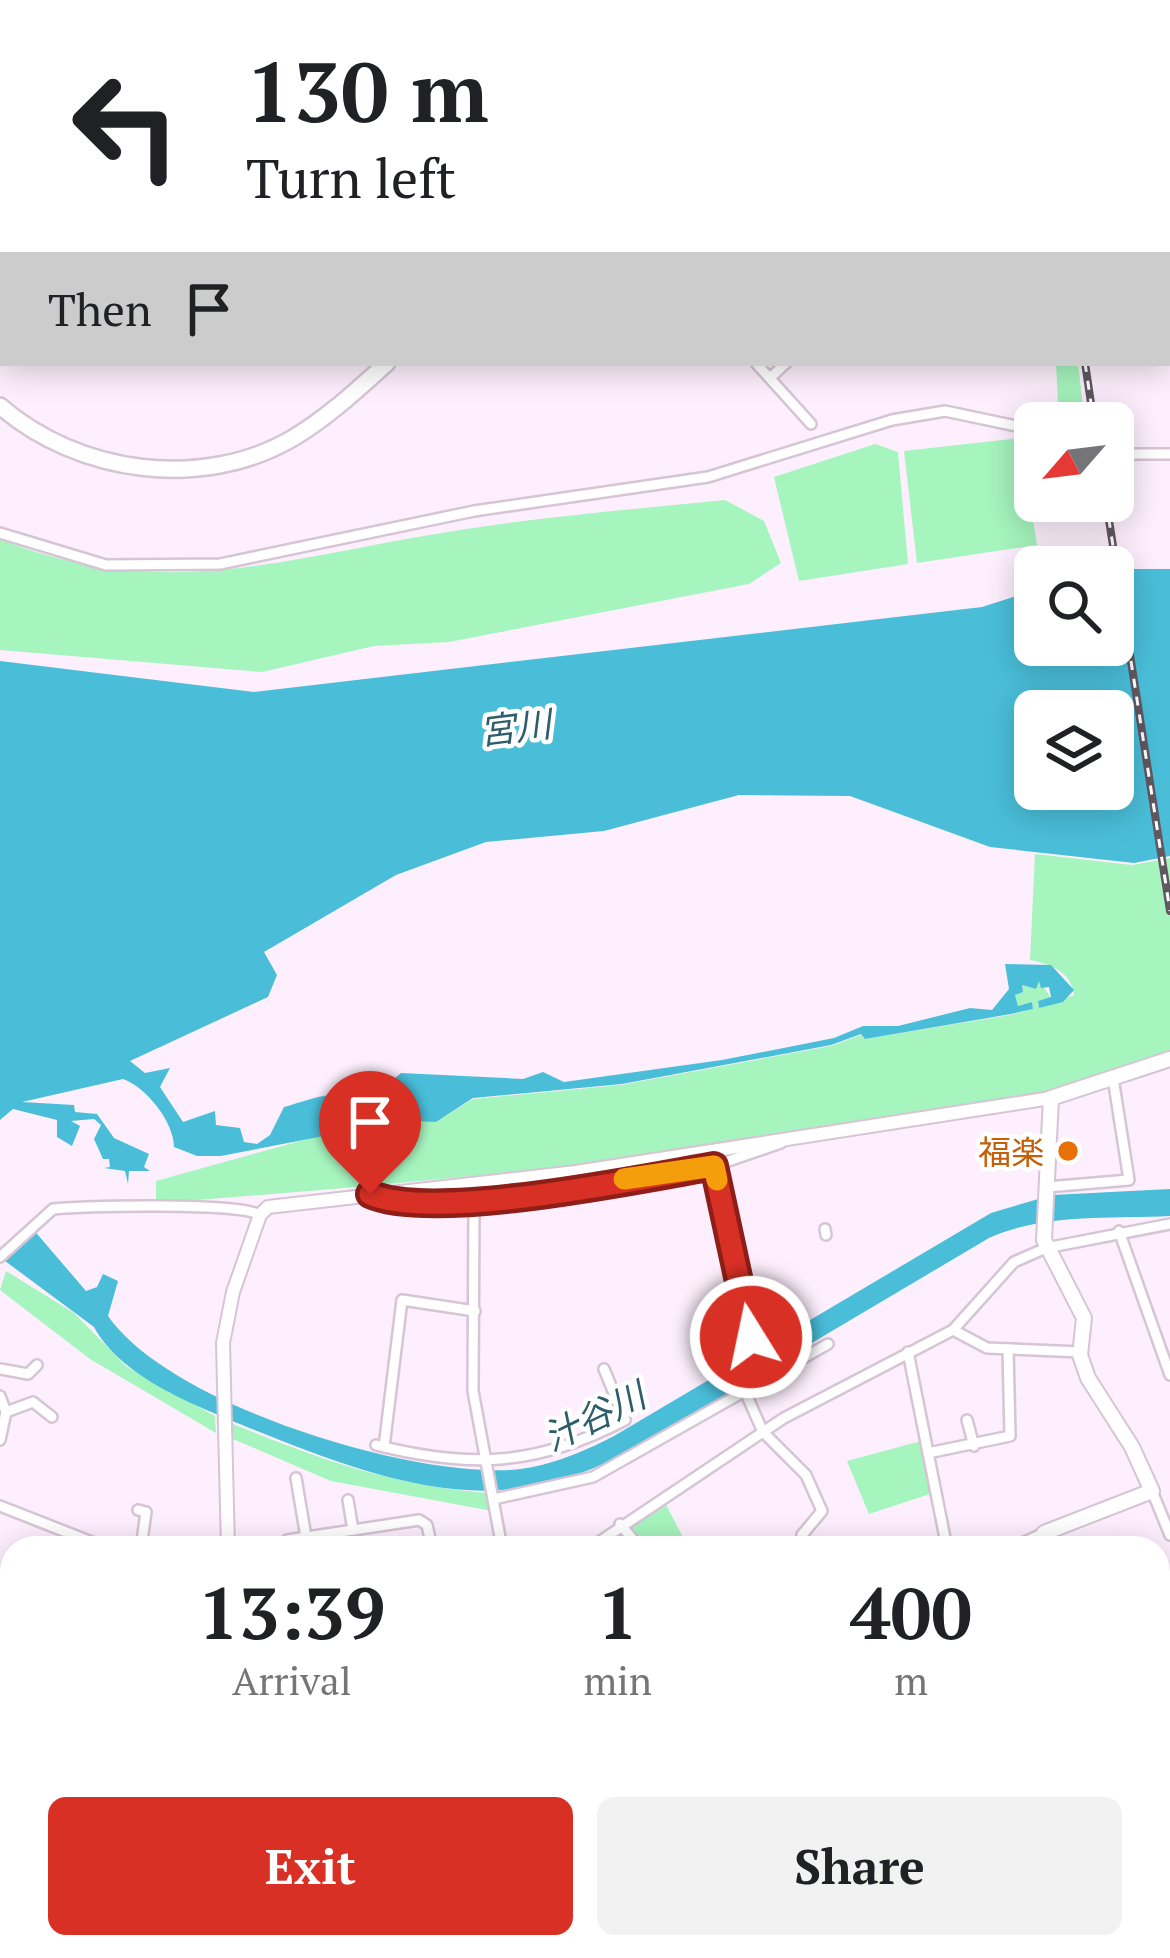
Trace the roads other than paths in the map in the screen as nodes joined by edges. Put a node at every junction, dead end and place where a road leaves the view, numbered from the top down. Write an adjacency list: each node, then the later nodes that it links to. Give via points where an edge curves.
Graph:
1 (383, 366): 5 (main road, via 292,439 214,466 98,460)
2 (760, 366): 4 (street)
3 (783, 366): 4 (street)
4 (770, 378): 6 (street)
5 (0, 406)
6 (812, 424)
7 (1014, 426): 10 (street, via 945,411 892,420 707,477 474,511 220,564 106,565)
8 (1134, 454): 9 (street)
9 (1170, 454)
10 (0, 533)
11 (1170, 1059): 12 (main road)
12 (1112, 1078): 13 (main road); 16 (street, via 1129,1180)
13 (1051, 1098): 14 (street); 16 (main road)
14 (785, 1140): 15 (street); 17 (street)
15 (714, 1166): 18 (street); 34 (street, via 749,1317 751,1337 730,1358)
16 (1045, 1188): 22 (main road)
17 (370, 1194): 18 (street); 19 (street, via 284,1202)
18 (474, 1203): 24 (street)
19 (260, 1215): 23 (street, via 205,1205 61,1208 44,1212); 55 (street, via 229,1305 222,1387)
20 (1170, 1224): 21 (street)
21 (1119, 1231): 22 (street); 33 (street)
22 (1046, 1248): 25 (street, via 1003,1269); 29 (main road, via 1084,1318)
23 (0, 1257)
24 (475, 1311): 43 (street, via 474,1406); 43 (street, via 401,1300 380,1446)
25 (953, 1330): 27 (street, via 971,1344); 28 (street)
26 (828, 1344): 34 (street)
27 (1007, 1349): 29 (street); 41 (street, via 1010,1436)
28 (908, 1352): 39 (street); 42 (street)
29 (1081, 1352): 45 (main road)
30 (37, 1365): 31 (street, via 28,1374)
31 (0, 1369)
32 (604, 1369): 43 (street, via 625,1420 540,1456)
33 (1170, 1375)
34 (744, 1391): 39 (street); 46 (street, via 593,1477)
35 (0, 1396): 36 (street)
36 (6, 1412): 37 (street, via 32,1402); 40 (street)
37 (52, 1417)
38 (967, 1420): 41 (street)
39 (763, 1432): 50 (street); 62 (street, via 816,1492 822,1511)
40 (0, 1440)
41 (974, 1446): 42 (street)
42 (928, 1453): 63 (street)
43 (488, 1463): 46 (street)
44 (296, 1478): 56 (street)
45 (1152, 1491): 52 (street); 64 (main road)
46 (493, 1496): 59 (street)
47 (348, 1500): 51 (street)
48 (0, 1505): 53 (street)
49 (138, 1510): 54 (street, via 146,1512)
50 (620, 1524): 60 (street); 61 (street)
51 (352, 1530): 57 (street); 58 (street, via 424,1521)
52 (1170, 1534)
53 (77, 1536)
54 (142, 1536)
55 (228, 1536)
56 (306, 1536)
57 (313, 1536)
58 (428, 1536)
59 (500, 1536)
60 (605, 1536)
61 (630, 1536)
62 (803, 1536)
63 (945, 1536)
64 (1058, 1536)

